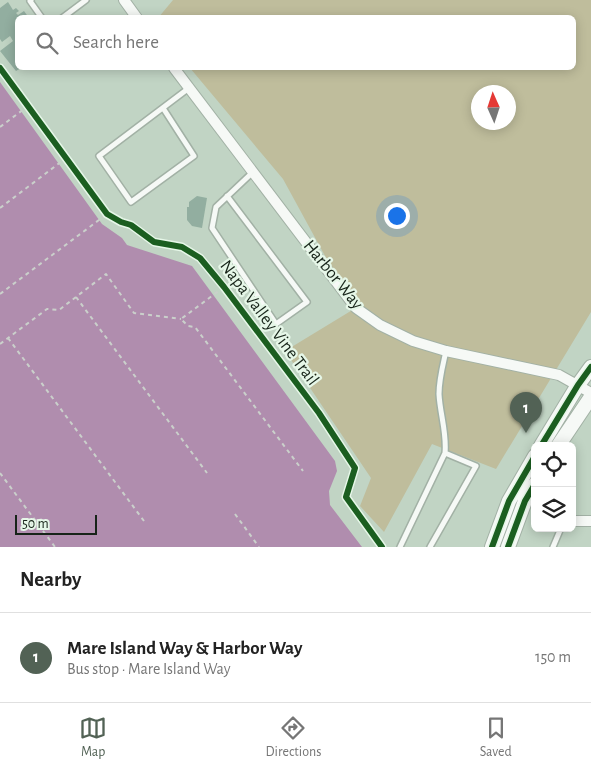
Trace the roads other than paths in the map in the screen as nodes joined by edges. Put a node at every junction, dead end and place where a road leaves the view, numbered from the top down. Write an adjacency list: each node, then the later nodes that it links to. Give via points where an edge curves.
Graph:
1 (31, 0): 4 (lane)
2 (86, 0): 5 (lane)
3 (124, 0): 6 (street)
4 (40, 15)
5 (66, 15)
6 (135, 15)
7 (176, 70): 8 (street, Harbor Way)
8 (190, 88): 9 (lane); 10 (street, Harbor Way)
9 (163, 108): 9 (lane, via 100,156 131,202 194,156)
10 (253, 172): 11 (lane); 12 (street, Harbor Way, via 356,308 413,342)
11 (227, 196): 11 (lane, via 216,207 212,228 276,324 307,302)
12 (446, 351): 14 (street, Harbor Way, via 559,375); 19 (lane, via 439,393)
13 (591, 367): 14 (main road)
14 (578, 385): 15 (street, Harbor Way); 17 (main road)
15 (591, 393)
16 (591, 397): 18 (main road)
17 (543, 442)
18 (561, 442)
19 (445, 453): 25 (lane); 26 (lane, via 476,466)
20 (531, 463): 27 (main road, via 509,501)
21 (533, 487): 28 (main road)
22 (576, 521): 23 (street)
23 (591, 521)
24 (559, 532): 29 (lane)
25 (400, 547)
26 (430, 547)
27 (492, 547)
28 (508, 547)
29 (553, 547)

